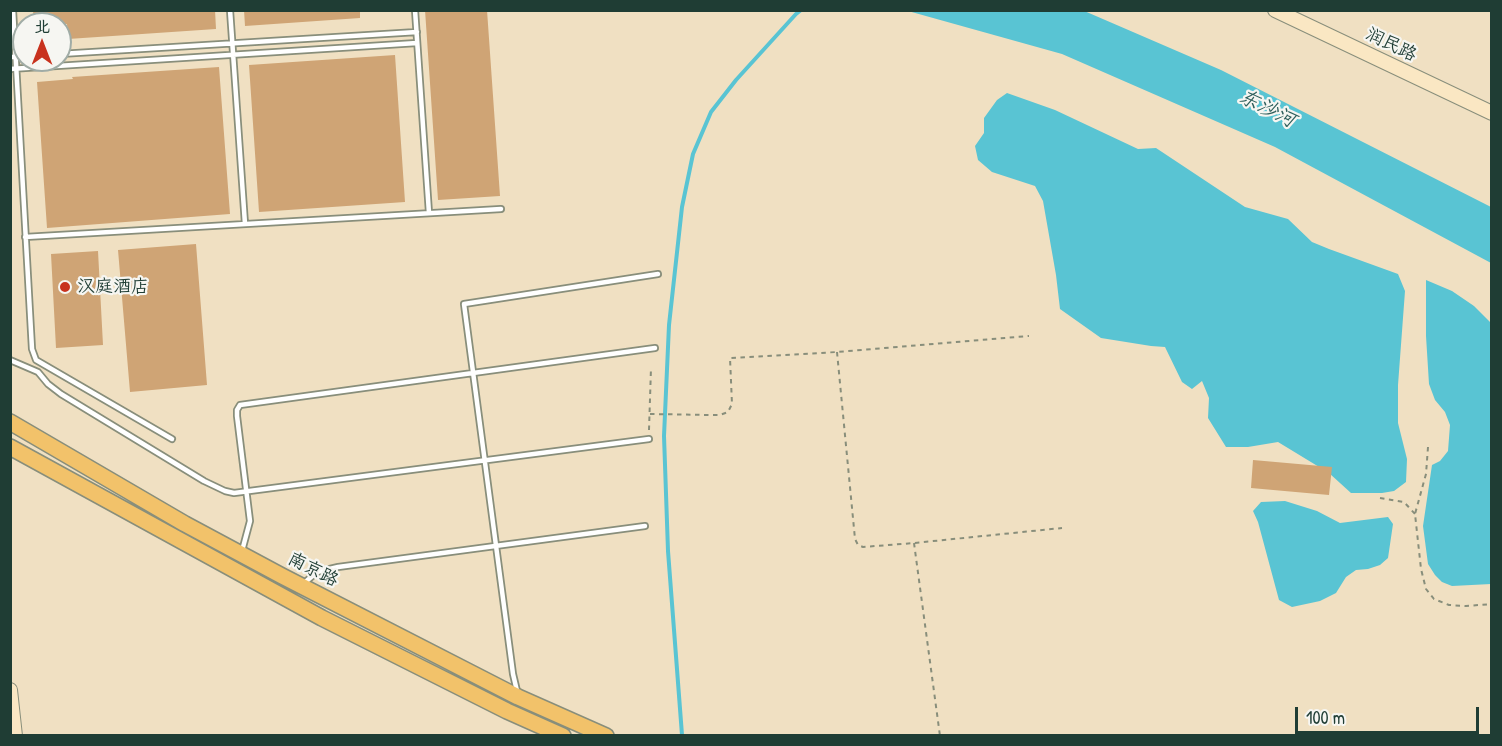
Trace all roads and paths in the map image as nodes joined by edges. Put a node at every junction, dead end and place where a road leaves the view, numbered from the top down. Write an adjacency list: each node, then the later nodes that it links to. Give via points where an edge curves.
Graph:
1 (231, 10): 5 (lane)
2 (415, 10): 4 (lane)
3 (1275, 10): 11 (street, 润民路)
4 (417, 32): 5 (lane); 6 (lane)
5 (233, 43): 7 (lane); 8 (lane)
6 (417, 43): 8 (lane); 13 (lane)
7 (72, 53)
8 (234, 55): 9 (lane); 14 (lane)
9 (72, 65)
10 (13, 72): 15 (lane)
11 (1491, 113)
12 (501, 209): 13 (lane)
13 (429, 213): 14 (lane)
14 (245, 224): 15 (lane)
15 (26, 237): 25 (lane, via 32,350 36,360)
16 (658, 274): 22 (lane, via 464,304)
17 (1029, 336): 19 (path)
18 (655, 348): 22 (lane)
19 (837, 352): 23 (path, via 730,358 732,404 728,412 711,416); 35 (path, via 855,539 863,547)
20 (10, 360): 30 (lane, via 38,372 61,394 204,481 225,491)
21 (651, 368): 23 (path)
22 (473, 373): 29 (lane); 30 (lane, via 240,405 237,416)
23 (650, 414): 26 (path)
24 (10, 422): 37 (main road, 南京路)
25 (172, 439)
26 (649, 439): 29 (lane)
27 (10, 447): 43 (main road, 南京路, via 322,618)
28 (1428, 447): 32 (path, via 1426,474)
29 (484, 460): 30 (lane); 36 (lane)
30 (246, 491): 37 (lane, via 250,521)
31 (1380, 498): 32 (path, via 1404,502)
32 (1415, 514): 39 (path, via 1421,569 1426,589 1434,599 1449,605)
33 (645, 526): 36 (lane)
34 (1062, 528): 35 (path)
35 (914, 543): 45 (path)
36 (496, 546): 38 (lane, via 338,567 317,572); 41 (lane)
37 (241, 554): 38 (main road, 南京路)
38 (301, 586): 41 (main road, 南京路)
39 (1491, 603)
40 (10, 690): 42 (street)
41 (518, 697): 44 (main road, 南京路)
42 (15, 735)
43 (563, 735)
44 (606, 735)
45 (940, 735)

